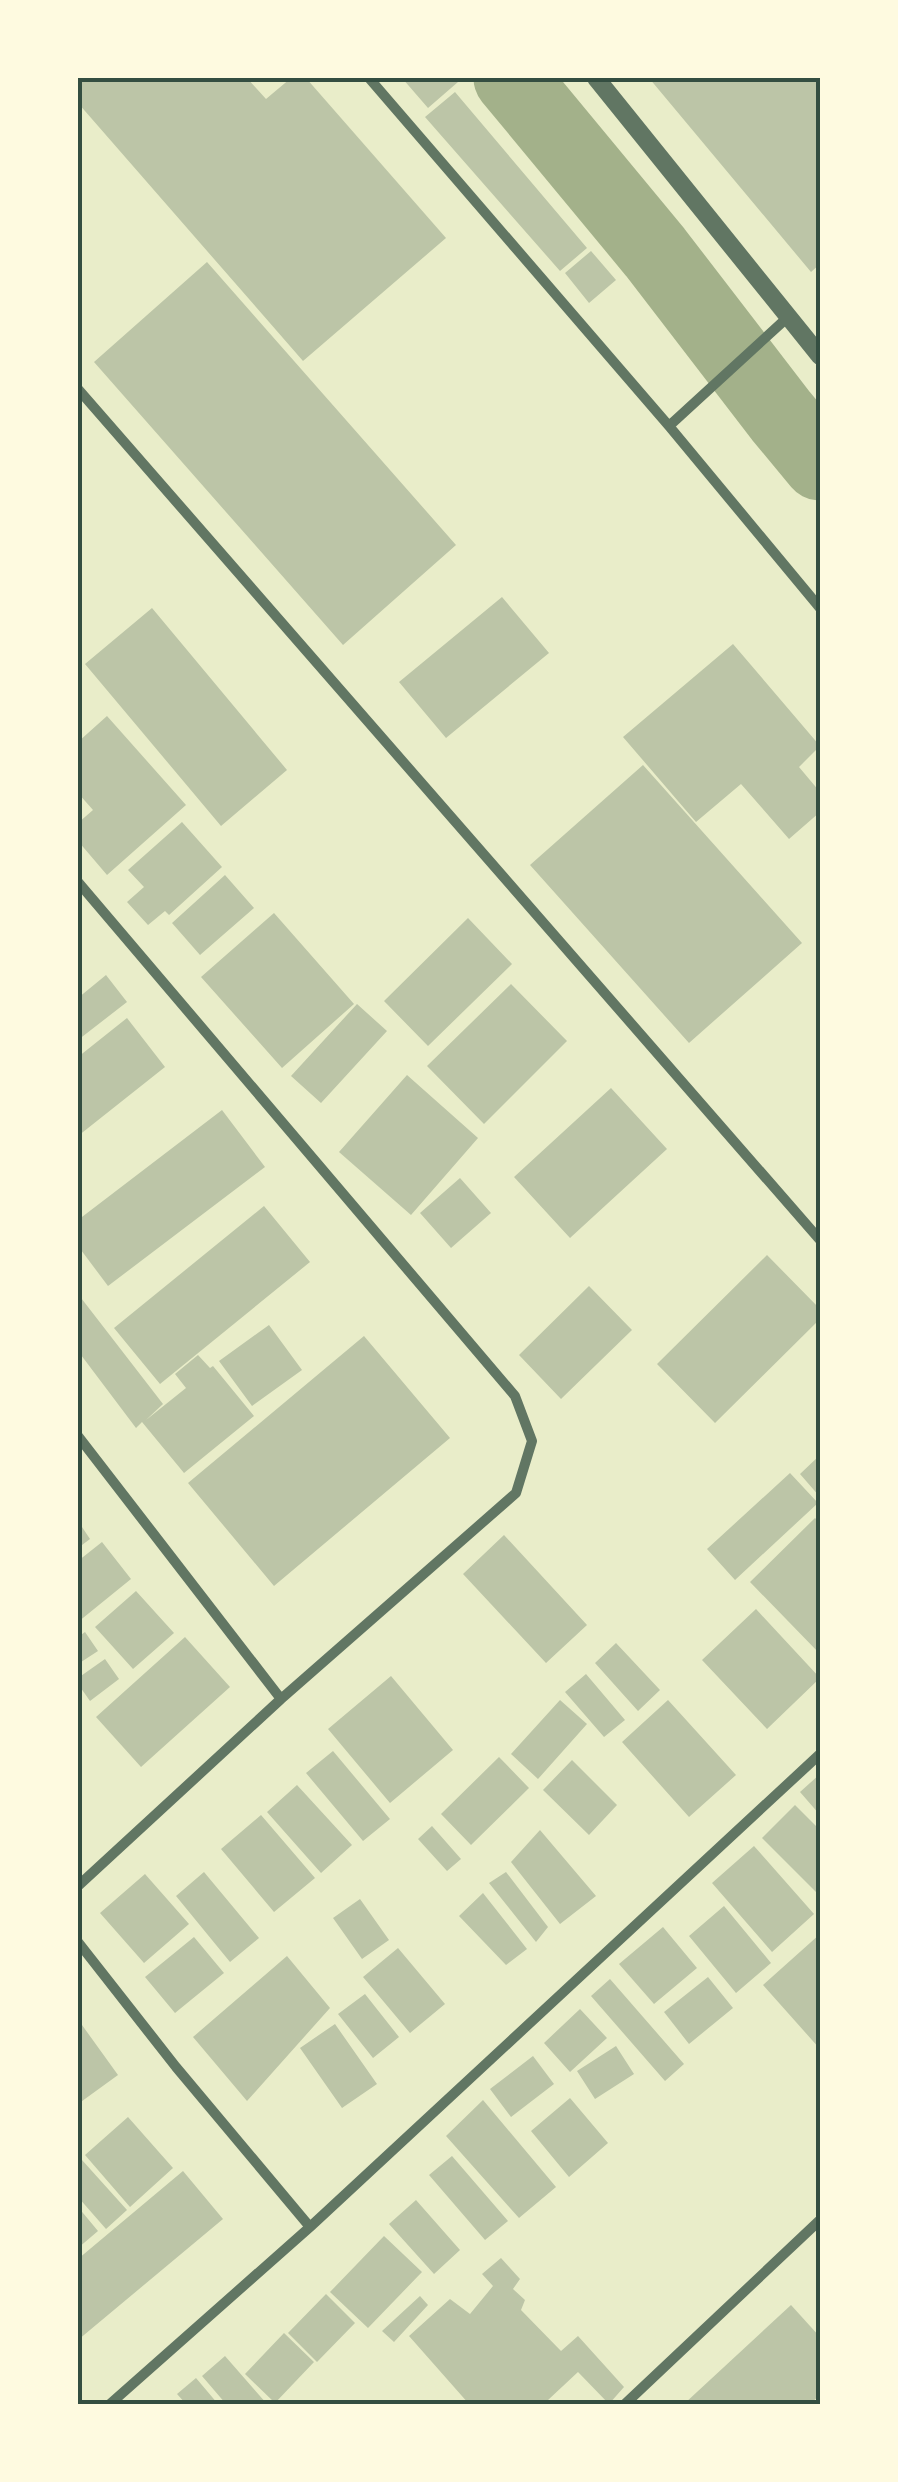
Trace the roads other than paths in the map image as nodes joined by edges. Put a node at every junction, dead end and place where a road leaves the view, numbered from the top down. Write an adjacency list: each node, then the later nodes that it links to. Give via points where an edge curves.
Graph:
1 (370, 78): 6 (street)
2 (596, 78): 3 (street)
3 (788, 317): 4 (street); 6 (street)
4 (820, 356)
5 (78, 389): 9 (street)
6 (669, 426): 7 (street)
7 (820, 608)
8 (78, 882): 11 (street, via 515,1396 532,1441 516,1494)
9 (820, 1240)
10 (78, 1436): 11 (street)
11 (281, 1699): 13 (street)
12 (820, 1754): 16 (street)
13 (78, 1886)
14 (78, 1942): 16 (street)
15 (820, 2220): 18 (street)
16 (310, 2228): 17 (street)
17 (110, 2404)
18 (625, 2404)

